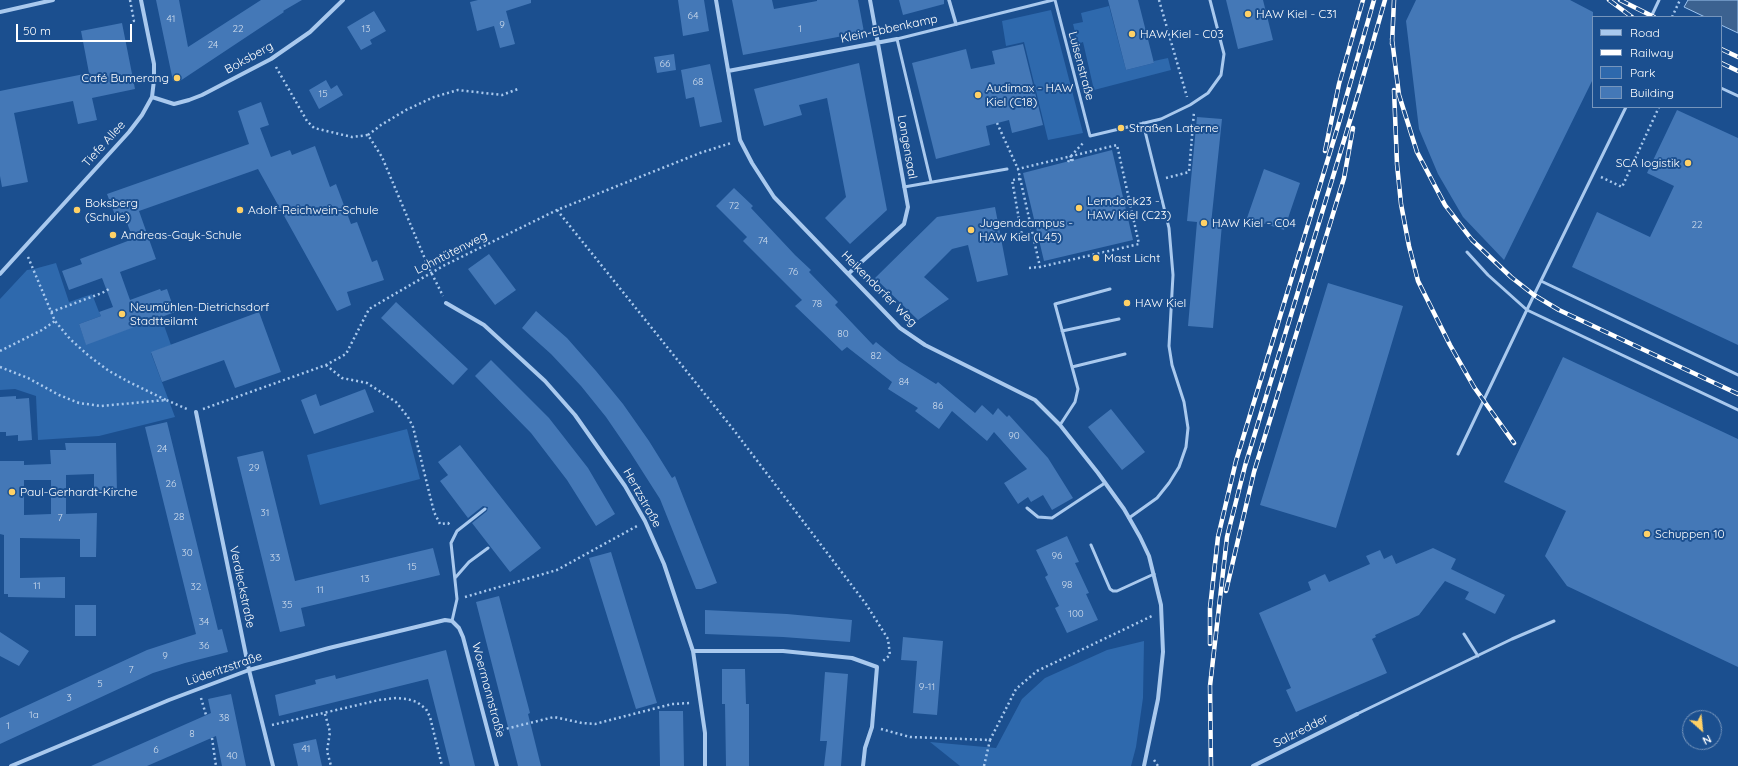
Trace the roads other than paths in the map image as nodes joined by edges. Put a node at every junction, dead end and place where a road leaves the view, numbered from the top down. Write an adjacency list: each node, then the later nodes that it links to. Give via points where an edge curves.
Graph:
1 (53, 0): 10 (street)
2 (141, 0): 17 (street, Tiefe Allee, via 154,64)
3 (343, 0): 17 (street, Boksberg, via 310,32 271,59 189,100 174,104)
4 (716, 0): 15 (street, Heikendorfer Weg)
5 (870, 0): 14 (street, Langensaal)
6 (949, 0): 12 (street)
7 (1054, 0): 12 (lane, Klein-Ebbenkamp); 20 (lane, Luisenstraße, via 1090,136)
8 (1210, 0): 20 (lane, via 1224,54 1221,75 1208,93 1190,105 1161,119)
9 (1660, 0): 11 (lane)
10 (0, 12)
11 (1652, 16)
12 (956, 24): 13 (lane, Klein-Ebbenkamp)
13 (897, 39): 14 (street, Klein-Ebbenkamp); 22 (lane)
14 (878, 43): 15 (street, Klein-Ebbenkamp); 23 (street, Langensaal)
15 (728, 71): 26 (street, Heikendorfer Weg, via 740,140 752,163 774,197)
16 (1722, 88): 18 (lane)
17 (152, 96): 25 (street, Tiefe Allee, via 129,132)
18 (1738, 96)
19 (1626, 108): 27 (lane)
20 (1143, 123): 43 (lane, via 1169,228 1173,275 1169,346 1188,428 1186,447 1169,483 1157,498)
21 (1008, 169): 22 (lane)
22 (931, 182): 23 (lane)
23 (904, 187): 26 (street, Langensaal, via 908,207 904,224)
24 (1467, 252): 30 (lane)
25 (0, 274)
26 (848, 274): 38 (street, Heikendorfer Weg, via 900,328 925,345 1035,400)
27 (1541, 281): 30 (lane); 35 (lane)
28 (1110, 289): 32 (lane, via 1055,304)
29 (446, 303): 51 (street, Hertzstraße, via 484,325 545,382 575,415 603,452 645,521 664,564)
30 (1527, 310): 36 (lane); 39 (lane)
31 (1119, 319): 32 (lane)
32 (1062, 331): 34 (lane)
33 (1125, 354): 34 (lane)
34 (1072, 367): 38 (lane, via 1078,389 1075,402)
35 (1738, 375)
36 (1738, 410)
37 (196, 412): 53 (street, Verdieckstraße)
38 (1060, 425): 40 (street, Heikendorfer Weg)
39 (1458, 454)
40 (1105, 484): 41 (lane, via 1052,518 1038,517); 43 (street, Heikendorfer Weg)
41 (1027, 508)
42 (485, 509): 47 (lane, via 457,531 451,543)
43 (1129, 518): 46 (street, Heikendorfer Weg, via 1149,556)
44 (1091, 545): 46 (lane, via 1113,591)
45 (488, 548): 47 (lane, via 469,562)
46 (1154, 574): 60 (street, Heikendorfer Weg, via 1162,612 1163,652 1158,699)
47 (455, 578): 48 (lane, via 457,599)
48 (452, 621): 53 (street, Lüderitzstraße, via 438,621); 57 (street, Woermannstraße, via 463,637)
49 (1554, 621): 52 (lane)
50 (1464, 634): 52 (lane)
51 (693, 651): 58 (street, Hertzstraße, via 705,733); 59 (street, via 783,651 852,658 877,667 872,727 865,748)
52 (1478, 656): 54 (lane)
53 (249, 670): 55 (street, Lüderitzstraße, via 198,688); 56 (street, Verdieckstraße)
54 (1357, 714): 61 (street, Salzredder)
55 (11, 766)
56 (273, 766)
57 (497, 766)
58 (705, 766)
59 (863, 766)
60 (1144, 766)
61 (1253, 766)

